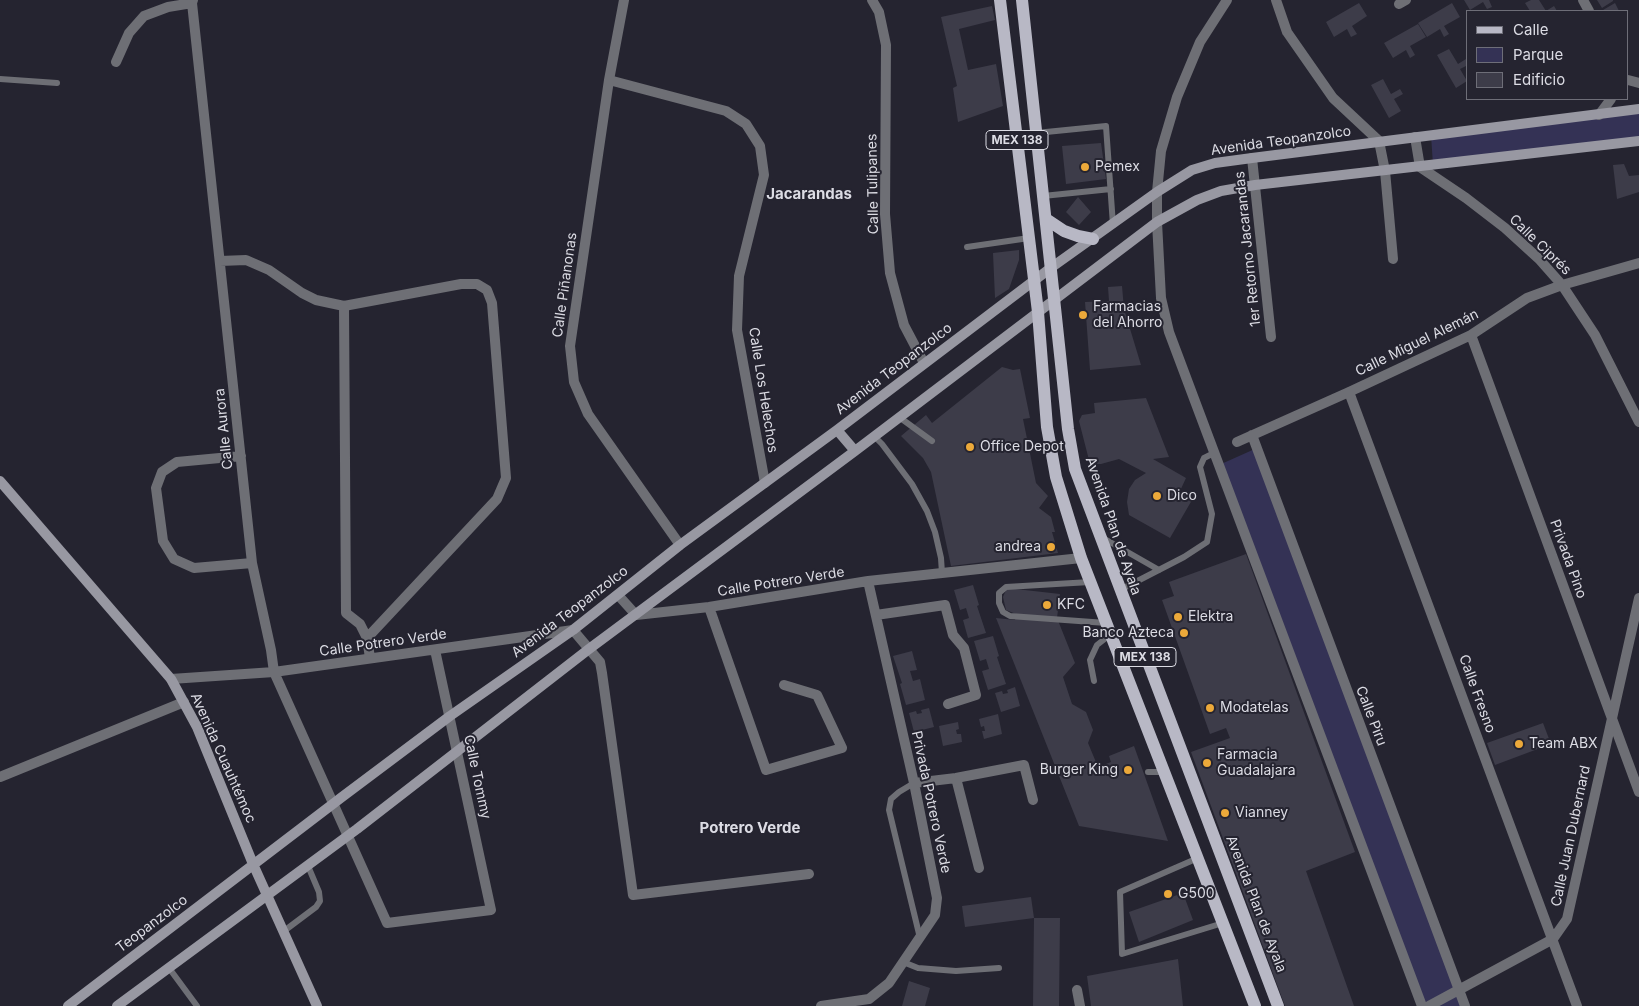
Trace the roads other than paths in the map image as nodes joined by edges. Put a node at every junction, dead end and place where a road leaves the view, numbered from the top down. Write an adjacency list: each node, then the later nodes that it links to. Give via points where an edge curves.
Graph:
1 (624, 0): 10 (street, Calle Piñanonas)
2 (872, 0): 43 (street, Calle Tulipanes, via 879,12 886,45 885,214 890,273 904,326)
3 (1000, 0): 29 (main road, MEX 138)
4 (1022, 0): 15 (main road, Avenida Plan de Ayala / MEX 138)
5 (1227, 0): 24 (street, via 1200,42 1177,97 1161,152)
6 (1276, 0): 17 (street, via 1287,32 1333,98)
7 (192, 1): 8 (street, via 144,16 129,33); 33 (street, Calle Aurora)
8 (116, 62)
9 (0, 79): 11 (lane)
10 (609, 80): 56 (street, Calle Los Helechos, via 726,111 746,124 760,146 764,175 739,276 737,330); 58 (street, Calle Piñanonas, via 570,346 574,382 588,414)
11 (57, 83)
12 (1610, 100): 14 (street)
13 (1639, 110): 14 (main road, Avenida Teopanzolco)
14 (1599, 115): 16 (main road, Avenida Teopanzolco)
15 (1036, 133): 23 (lane, via 1106,126); 25 (main road, Avenida Plan de Ayala / MEX 138)
16 (1415, 137): 17 (main road, Avenida Teopanzolco); 20 (street)
17 (1379, 141): 19 (main road, Avenida Teopanzolco); 21 (street)
18 (1639, 141): 20 (main road)
19 (1252, 158): 22 (street, 1er Retorno Jacarandas); 24 (main road, Avenida Teopanzolco, via 1192,170)
20 (1420, 167): 21 (main road); 37 (street, Calle Ciprés, via 1505,228)
21 (1386, 171): 22 (main road); 32 (street)
22 (1255, 185): 27 (main road, via 1221,191); 42 (street, 1er Retorno Jacarandas)
23 (1111, 189): 25 (lane); 28 (lane)
24 (1157, 192): 27 (street); 28 (main road, Avenida Teopanzolco)
25 (1043, 196): 26 (main road, Avenida Plan de Ayala / MEX 138)
26 (1046, 219): 30 (main road, via 1064,231); 35 (main road, Avenida Plan de Ayala / MEX 138)
27 (1156, 222): 38 (main road); 53 (street, via 1161,298 1169,332)
28 (1113, 225): 30 (main road, Avenida Teopanzolco)
29 (1029, 238): 31 (lane); 36 (main road, MEX 138)
30 (1093, 239): 35 (main road, Avenida Teopanzolco)
31 (968, 247)
32 (1393, 259)
33 (220, 261): 39 (street, via 246,260 269,270 316,300); 54 (street, Calle Aurora)
34 (1639, 263): 37 (street, Calle Miguel Alemán)
35 (1052, 267): 36 (main road, Avenida Teopanzolco); 38 (main road, Avenida Plan de Ayala / MEX 138)
36 (1034, 281): 40 (main road, MEX 138); 43 (main road, Avenida Teopanzolco)
37 (1562, 285): 41 (street, Calle Miguel Alemán, via 1528,298); 46 (street, Calle Ciprés, via 1595,335)
38 (1055, 298): 40 (main road); 57 (main road, Avenida Plan de Ayala / MEX 138, via 1075,469)
39 (344, 306): 73 (street, via 346,612 360,624); 73 (street, via 461,284 477,284 487,290 492,303 506,478 498,499)
40 (1038, 312): 45 (main road); 59 (main road, MEX 138, via 1047,427 1054,469)
41 (1471, 335): 44 (street, Calle Miguel Alemán); 84 (street, Privada Pino)
42 (1271, 337)
43 (924, 363): 47 (main road, Avenida Teopanzolco)
44 (1350, 392): 48 (street, Calle Miguel Alemán); 105 (street, Calle Fresno)
45 (899, 417): 49 (main road); 50 (lane)
46 (1639, 422)
47 (837, 430): 52 (main road); 56 (main road, Avenida Teopanzolco)
48 (1252, 435): 51 (street, Calle Miguel Alemán); 110 (street, Calle Piru)
49 (874, 436): 52 (main road); 62 (lane, via 912,484 927,511 935,532)
50 (932, 441)
51 (1237, 442)
52 (855, 451): 69 (main road)
53 (1214, 453): 61 (lane, via 1204,458 1200,466 1212,514 1207,542); 119 (street)
54 (241, 456): 60 (street, Calle Aurora); 60 (street, via 177,462 162,472 156,488 163,541 174,559 194,568)
55 (0, 480): 78 (main road, Avenida Cuauhtémoc)
56 (764, 483): 58 (main road, Avenida Teopanzolco)
57 (1099, 536): 61 (lane); 65 (main road, Avenida Plan de Ayala / MEX 138)
58 (680, 545): 66 (main road, Avenida Teopanzolco)
59 (1081, 558): 62 (street, Calle Potrero Verde); 64 (main road, MEX 138)
60 (252, 563): 77 (street, Calle Aurora)
61 (1159, 570): 65 (lane)
62 (942, 573): 63 (street, Calle Potrero Verde)
63 (868, 581): 68 (street, Calle Potrero Verde); 70 (street)
64 (1090, 582): 71 (main road, MEX 138); 71 (lane, via 1006,586 999,593 999,604 1010,616)
65 (1120, 590): 118 (main road, Avenida Plan de Ayala / MEX 138)
66 (618, 595): 69 (street); 72 (main road, Avenida Teopanzolco)
67 (1639, 598): 84 (street, Calle Juan Dubernard)
68 (709, 607): 69 (street, Calle Potrero Verde); 80 (street, via 766,770 842,748 817,695)
69 (636, 615): 75 (main road)
70 (876, 615): 82 (street, via 945,605 954,635 964,648 976,696); 90 (street, Privada Potrero Verde)
71 (1109, 629): 79 (lane, via 1090,660); 87 (main road, MEX 138)
72 (573, 630): 74 (street, Calle Potrero Verde); 75 (street); 83 (main road, Avenida Teopanzolco)
73 (367, 638): 76 (street)
74 (435, 650): 76 (street, Calle Potrero Verde); 83 (street, Calle Tommy)
75 (590, 650): 85 (main road); 99 (street, via 600,662 602,673 634,895)
76 (370, 658): 77 (street, Calle Potrero Verde)
77 (274, 672): 78 (street, Calle Potrero Verde); 93 (street, Calle Aurora)
78 (171, 680): 81 (main road, Avenida Cuauhtémoc)
79 (1094, 682)
80 (784, 685)
81 (184, 702): 88 (street); 96 (main road, Avenida Cuauhtémoc)
82 (948, 704)
83 (450, 716): 85 (street, Calle Tommy); 93 (main road, Avenida Teopanzolco)
84 (1611, 717): 91 (street, Privada Pino); 105 (street, Calle Juan Dubernard, via 1567,919)
85 (458, 752): 94 (main road); 101 (street, Calle Tommy)
86 (1148, 772): 87 (lane)
87 (1165, 772): 95 (main road, MEX 138)
88 (0, 777)
89 (956, 778): 90 (street); 92 (street, via 1024,765); 98 (street)
90 (914, 783): 104 (street, Privada Potrero Verde, via 937,898 935,915); 104 (lane, via 891,799 889,810)
91 (1639, 792)
92 (1033, 800)
93 (333, 803): 94 (street, Calle Aurora); 96 (main road, Avenida Teopanzolco)
94 (348, 836): 97 (main road); 101 (street, Calle Aurora, via 387,923)
95 (1198, 858): 102 (main road, MEX 138); 102 (lane, via 1120,892 1122,954)
96 (254, 864): 100 (main road, Avenida Cuauhtémoc); 111 (main road, Teopanzolco)
97 (308, 866): 100 (main road); 103 (lane, via 320,901)
98 (979, 868)
99 (809, 874)
100 (268, 895): 103 (main road, Avenida Cuauhtémoc); 107 (main road)
101 (490, 910)
102 (1223, 923): 117 (main road, MEX 138)
103 (284, 931): 114 (main road, Avenida Cuauhtémoc)
104 (920, 938): 106 (street, Privada Potrero Verde)
105 (1553, 939): 110 (street, Calle Juan Dubernard); 122 (street, Calle Fresno)
106 (903, 962): 108 (lane, via 918,968 956,971); 115 (street, Privada Potrero Verde, via 889,983 869,999)
107 (169, 968): 112 (main road); 113 (lane)
108 (999, 968)
109 (1077, 990): 116 (street)
110 (1459, 990): 120 (street, Calle Juan Dubernard); 121 (street, Calle Piru)
111 (68, 1006)
112 (117, 1006)
113 (197, 1006)
114 (317, 1006)
115 (821, 1006)
116 (1080, 1006)
117 (1255, 1006)
118 (1278, 1006)
119 (1422, 1006)
120 (1429, 1006)
121 (1465, 1006)
122 (1577, 1006)

